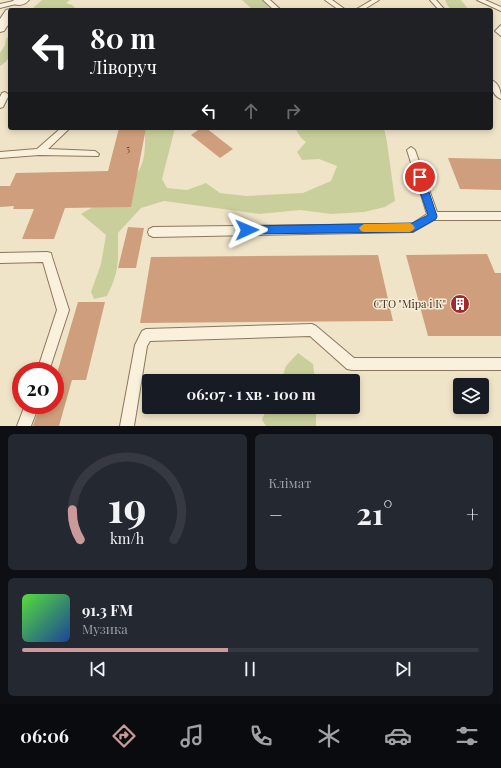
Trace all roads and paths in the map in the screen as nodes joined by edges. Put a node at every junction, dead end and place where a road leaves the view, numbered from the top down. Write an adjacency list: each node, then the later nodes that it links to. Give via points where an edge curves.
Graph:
1 (266, 0): 8 (lane)
2 (328, 0): 9 (lane)
3 (376, 0): 10 (lane)
4 (433, 0): 11 (lane)
5 (480, 0): 12 (lane)
6 (18, 3): 7 (lane)
7 (0, 6)
8 (276, 8)
9 (340, 8)
10 (362, 8)
11 (440, 8)
12 (501, 9)
13 (8, 16): 15 (street)
14 (501, 27): 16 (lane, via 498,31)
15 (0, 28)
16 (501, 34)
17 (493, 83): 19 (lane)
18 (5, 96): 20 (lane)
19 (501, 96)
20 (0, 105)
21 (64, 130): 23 (lane)
22 (411, 150): 26 (lane)
23 (39, 152): 24 (lane); 25 (lane)
24 (95, 154)
25 (0, 155)
26 (433, 216): 27 (lane); 28 (lane, via 413,228)
27 (501, 216)
28 (153, 232)
29 (0, 258): 30 (lane, via 47,258 63,310)
30 (46, 362)
31 (501, 364): 34 (lane, via 352,364 312,330 146,335 141,345)
32 (29, 414): 33 (lane)
33 (24, 426)
34 (127, 426)

